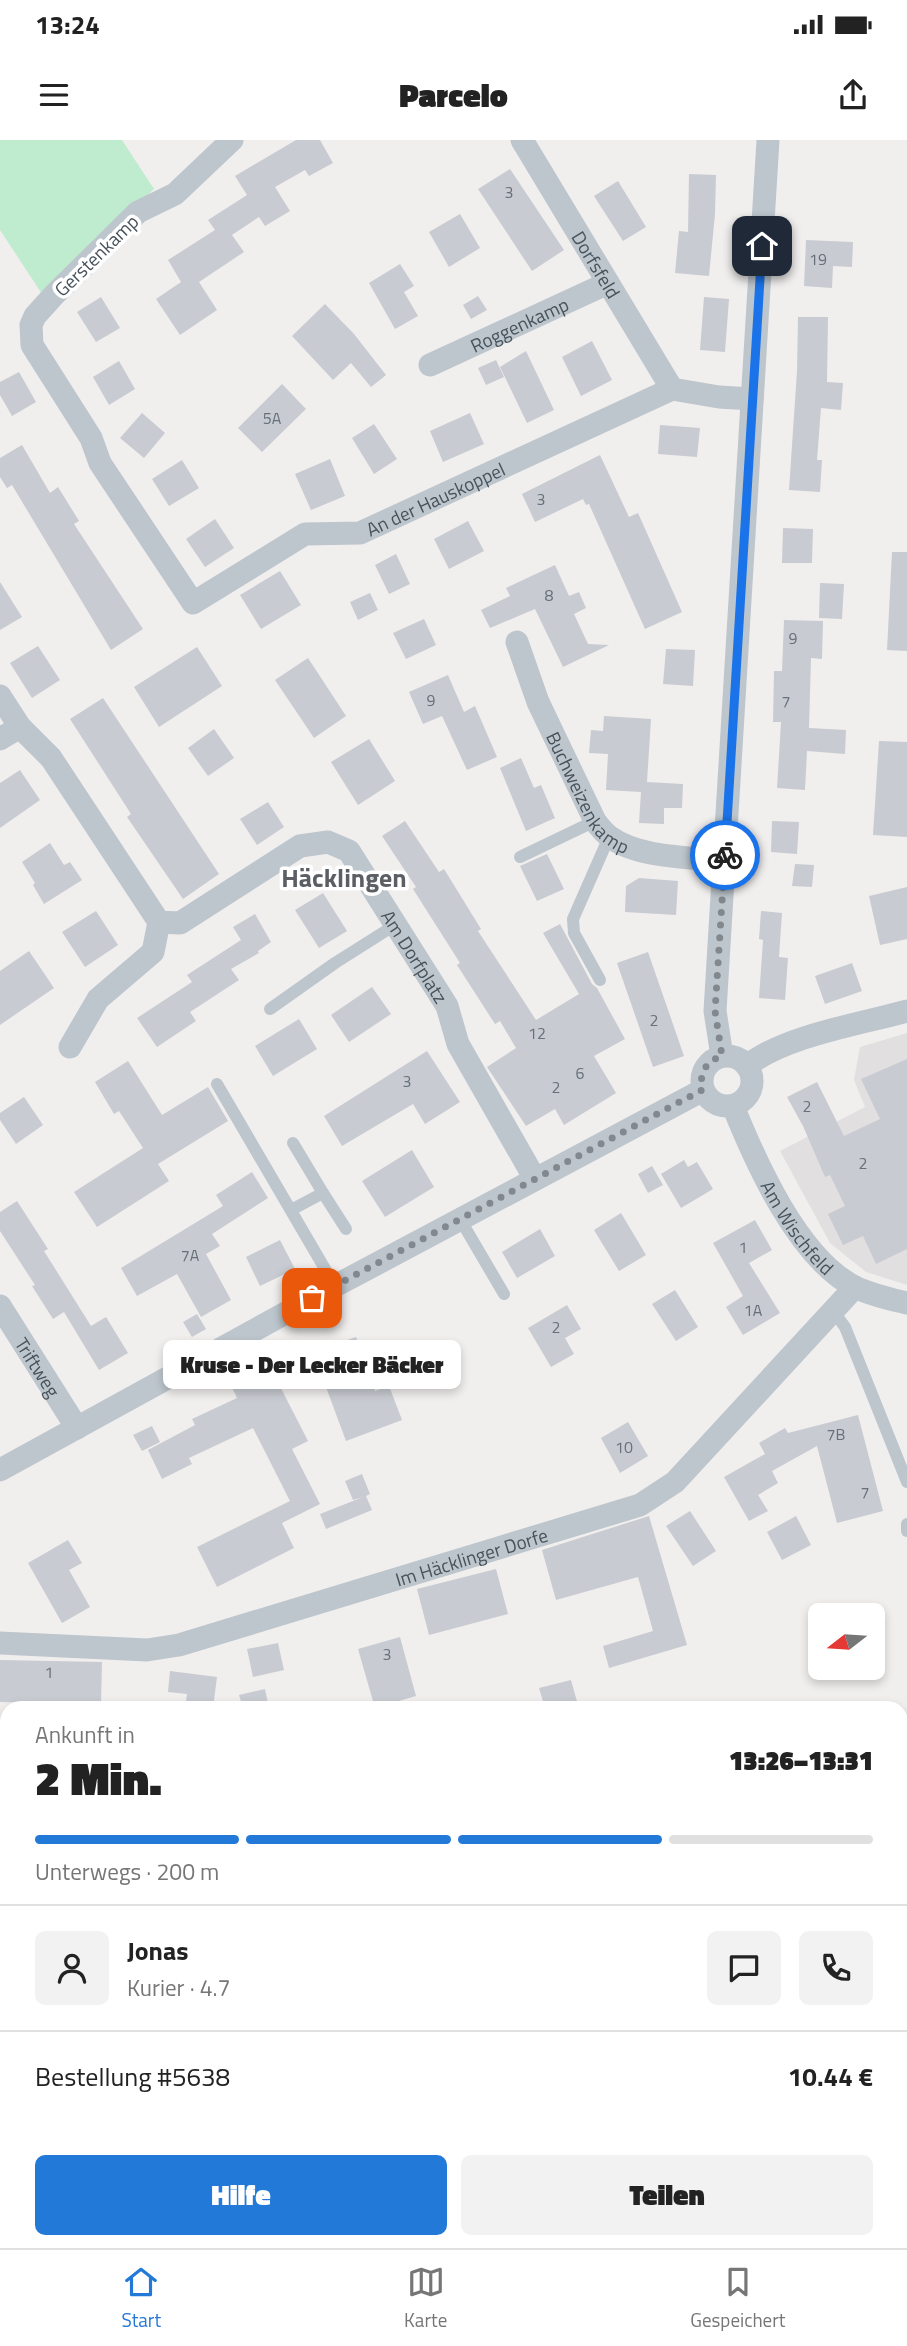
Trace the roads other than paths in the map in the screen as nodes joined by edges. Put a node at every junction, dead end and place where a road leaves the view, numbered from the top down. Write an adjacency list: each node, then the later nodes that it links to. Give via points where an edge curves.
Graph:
1 (232, 140): 5 (street, Gerstenkamp, via 175,194 138,212 54,295)
2 (522, 140): 4 (street, Dorfsfeld)
3 (768, 140): 8 (street)
4 (608, 284): 6 (street, Roggenkamp); 7 (street, Dorfsfeld)
5 (31, 325): 7 (street, An der Hauskoppel, via 32,345 91,438 100,463 193,603 305,534 360,533)
6 (429, 365)
7 (672, 389): 8 (street)
8 (752, 399): 15 (street)
9 (517, 642): 13 (street, Buchweizenkamp, via 538,702)
10 (0, 696): 11 (street)
11 (20, 727): 12 (street); 16 (street, via 51,758)
12 (0, 740)
13 (602, 829): 14 (lane); 15 (street, Buchweizenkamp, via 630,848); 18 (lane, via 573,919 574,933)
14 (520, 857)
15 (724, 861): 22 (street, via 715,1011)
16 (159, 922): 17 (street, Am Dorfplatz, via 180,923 300,846 328,842 349,852); 21 (street, via 153,952 97,999)
17 (395, 925): 19 (lane); 28 (street, Am Dorfplatz, via 447,1006 458,1044)
18 (600, 980)
19 (270, 1009)
20 (907, 1011): 23 (street, via 780,1046)
21 (70, 1047)
22 (722, 1056): 23 (street, via 739,1059); 25 (street, via 704,1068)
23 (747, 1066): 26 (street, via 751,1090)
24 (217, 1084): 30 (lane)
25 (702, 1090): 26 (street, via 711,1102); 28 (street)
26 (733, 1106): 34 (street, Am Wischfeld, via 765,1177 794,1226 824,1266)
27 (293, 1143): 29 (lane)
28 (535, 1179): 31 (street)
29 (323, 1193): 30 (lane); 32 (lane)
30 (291, 1210): 33 (lane)
31 (460, 1219): 33 (street); 35 (lane)
32 (345, 1229)
33 (335, 1286): 39 (street)
34 (855, 1287): 36 (street, Am Wischfeld); 38 (street, Im Häcklinger Dorfe)
35 (504, 1294)
36 (907, 1303)
37 (0, 1306): 39 (street, Triftweg)
38 (834, 1312): 41 (lane, via 845,1327); 44 (street, Im Häcklinger Dorfe, via 675,1482 640,1504 179,1645 147,1650)
39 (77, 1428): 40 (street)
40 (0, 1470)
41 (907, 1482)
42 (907, 1524): 43 (lane)
43 (907, 1531)
44 (0, 1643)

